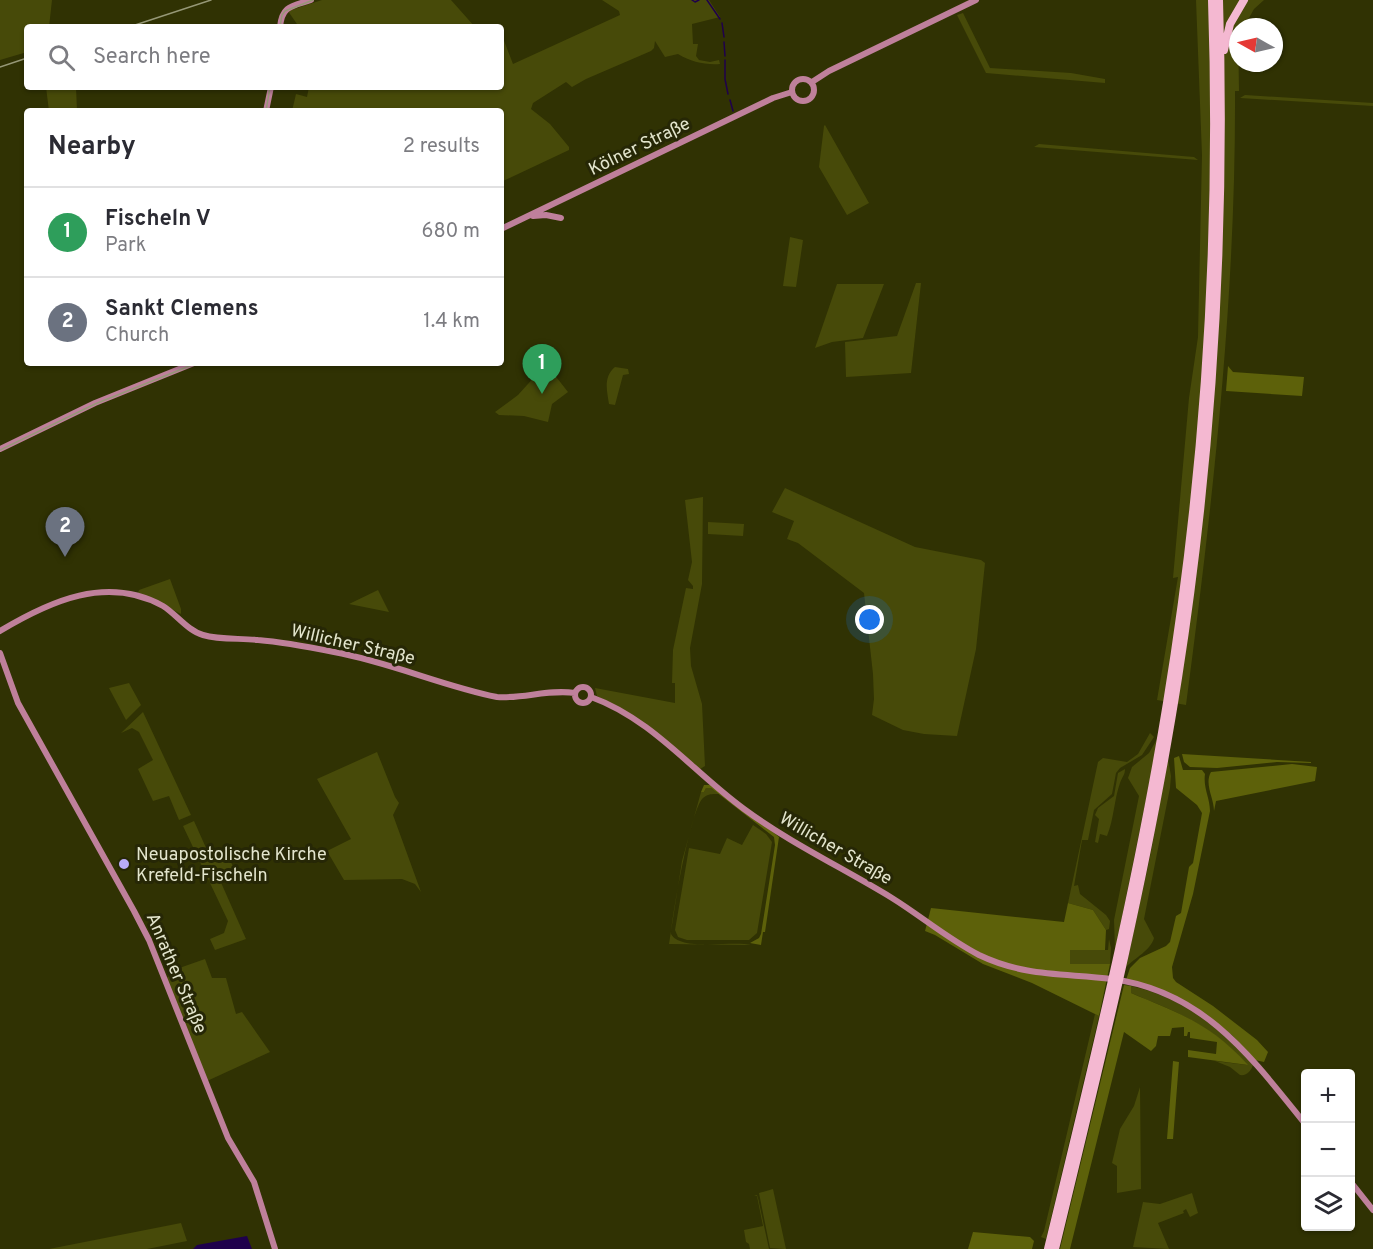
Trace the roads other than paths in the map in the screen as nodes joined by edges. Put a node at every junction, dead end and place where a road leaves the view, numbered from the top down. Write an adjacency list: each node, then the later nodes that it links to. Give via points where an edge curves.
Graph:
1 (311, 0): 6 (street, via 285,9)
2 (976, 0): 8 (street)
3 (1212, 0): 25 (highway, via 1214,151 1210,299 1200,446 1182,603 1134,881)
4 (1219, 0): 7 (highway)
5 (1244, 0): 7 (highway, via 1227,32)
6 (280, 24)
7 (1221, 81): 26 (highway, via 1214,352 1202,499 1187,614 1140,884)
8 (812, 82): 10 (street, via 798,80); 10 (street, via 814,92 808,100 798,100)
9 (270, 90): 11 (street)
10 (792, 92): 12 (street, Kölner Straße)
11 (268, 108)
12 (527, 217): 13 (street); 14 (street, Kölner Straße)
13 (561, 218)
14 (504, 228)
15 (187, 366): 16 (street, via 95,403)
16 (0, 449)
17 (0, 631): 19 (street, Willicher Straße, via 66,599 98,592 134,594 161,605 204,636 259,640 344,654 497,697)
18 (0, 653): 24 (street, Anrather Straße, via 24,713 149,940 228,1138 254,1182)
19 (574, 693): 20 (street, via 581,703); 20 (street, via 585,687)
20 (591, 697): 21 (street, Willicher Straße, via 649,729 753,816 990,960 1023,971 1137,984 1179,1000 1217,1024 1254,1061)
21 (1303, 1123)
22 (1355, 1187): 23 (street)
23 (1373, 1210)
24 (275, 1249)
25 (1048, 1249)
26 (1055, 1249)

